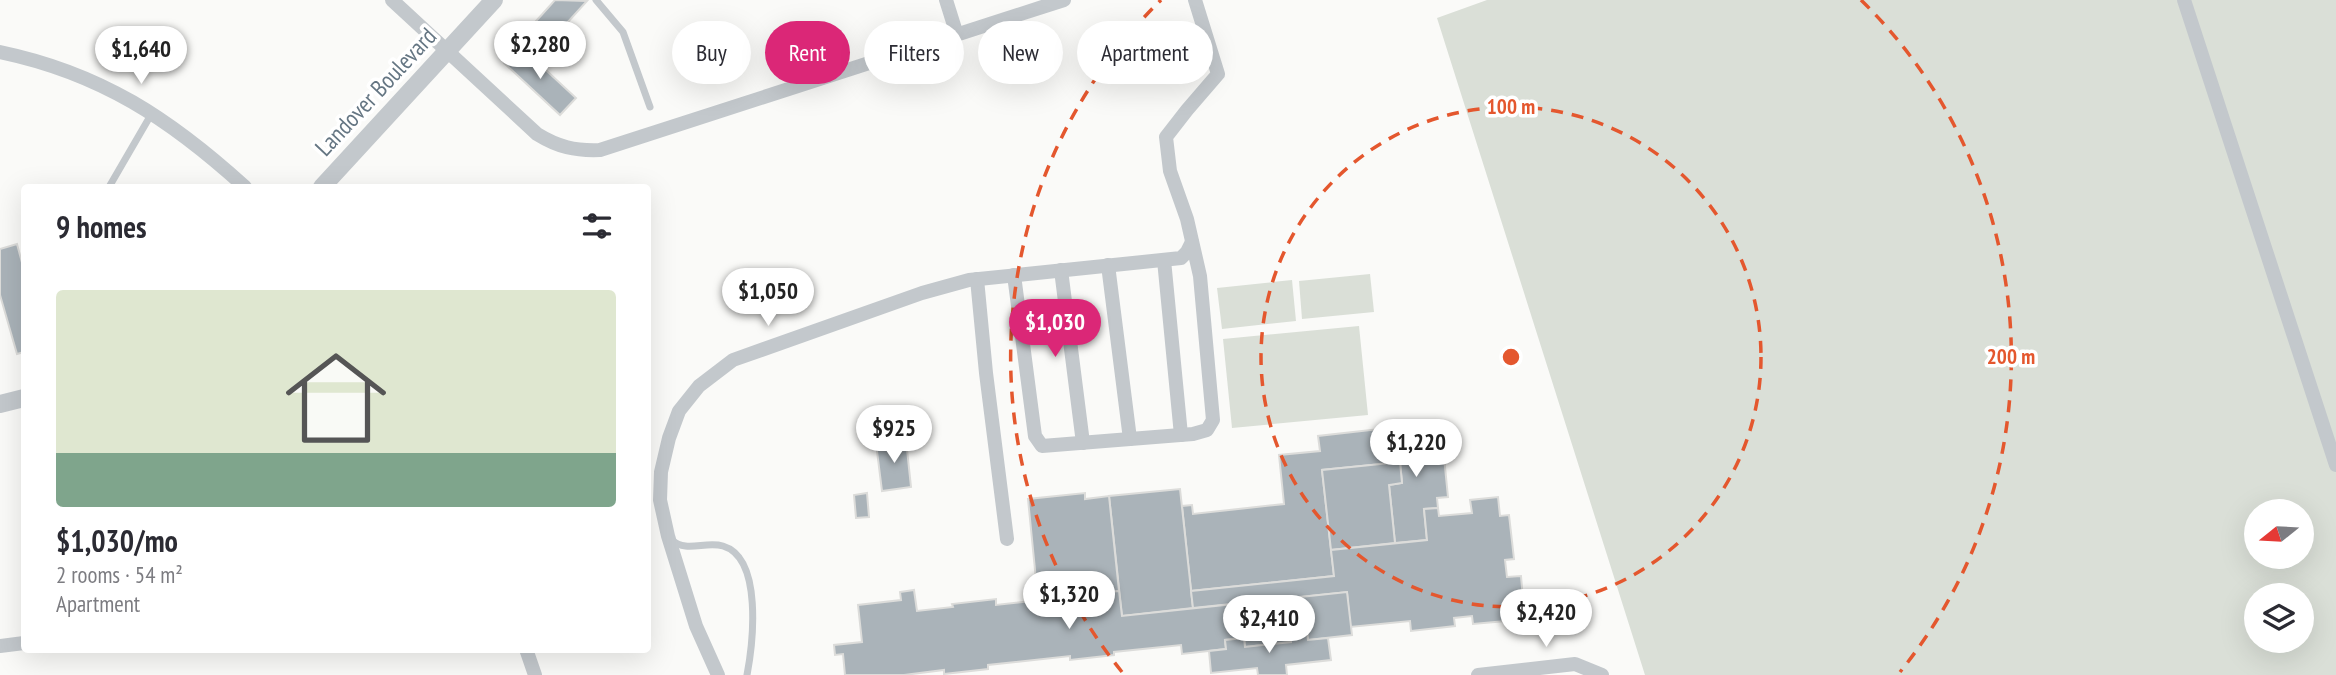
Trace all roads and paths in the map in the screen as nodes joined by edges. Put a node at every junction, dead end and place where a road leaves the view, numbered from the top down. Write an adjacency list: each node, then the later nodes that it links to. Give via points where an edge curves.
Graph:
1 (391, 0): 10 (street)
2 (494, 0): 10 (street, Landover Boulevard)
3 (596, 0): 13 (lane, via 623,32)
4 (946, 0): 8 (street)
5 (1064, 0): 9 (street)
6 (1195, 0): 18 (street, via 1218,74 1166,137 1170,171)
7 (2184, 0): 29 (street)
8 (953, 21)
9 (964, 33)
10 (447, 51): 12 (street, via 537,134 566,149 582,151); 17 (street, Landover Boulevard)
11 (0, 52): 14 (street, via 64,69)
12 (864, 65)
13 (650, 107)
14 (152, 112): 15 (lane); 16 (street)
15 (111, 184)
16 (242, 184)
17 (325, 184)
18 (1192, 242): 19 (street, via 1181,258); 26 (street, via 1200,276 1213,420 1207,430)
19 (1164, 260): 20 (street); 26 (street)
20 (1108, 265): 21 (street); 27 (street)
21 (1061, 270): 22 (street); 28 (street)
22 (1014, 275): 23 (street); 28 (street, via 1035,436 1042,446)
23 (977, 279): 30 (street, via 922,293 733,360 699,386 679,411 668,438 660,500); 31 (street)
24 (21, 399): 25 (street)
25 (0, 404)
26 (1181, 435): 27 (street)
27 (1130, 439): 28 (street)
28 (1083, 443)
29 (2336, 465)
30 (668, 536): 36 (street, via 696,626); 37 (lane, via 686,547 723,546 745,564 753,621)
31 (1007, 539)
32 (21, 643): 33 (street)
33 (0, 646)
34 (527, 653): 35 (street)
35 (535, 675)
36 (718, 675)
37 (747, 675)
38 (1478, 675): 39 (street, via 1575,664)
39 (1602, 675)

